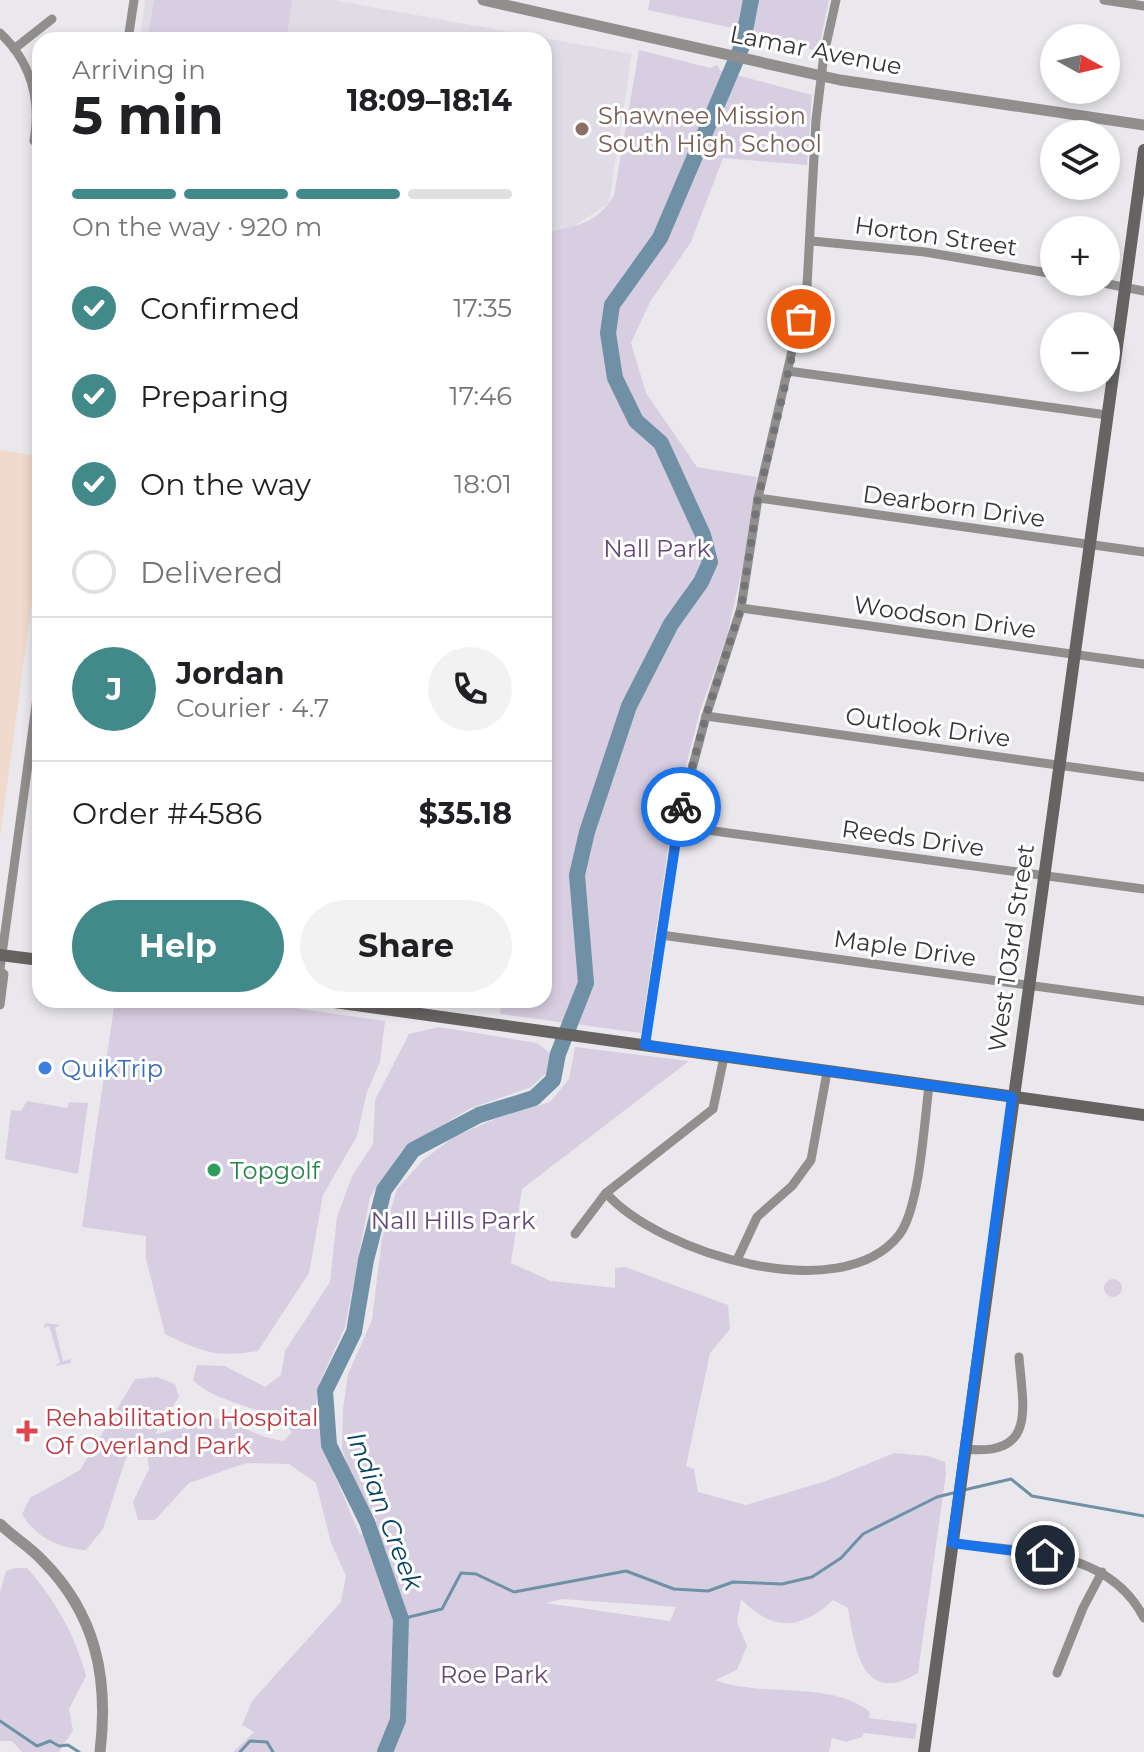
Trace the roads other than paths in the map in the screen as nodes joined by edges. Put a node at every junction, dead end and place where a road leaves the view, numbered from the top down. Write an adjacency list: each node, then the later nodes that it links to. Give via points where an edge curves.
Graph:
1 (134, 0): 9 (street)
2 (487, 0): 5 (street, Lamar Avenue)
3 (836, 0): 13 (street)
4 (1104, 0): 6 (street)
5 (507, 3): 13 (street, Lamar Avenue)
6 (1144, 6)
7 (52, 19): 8 (street)
8 (36, 32)
9 (129, 32)
10 (0, 33): 12 (street)
11 (32, 35): 12 (street)
12 (14, 49): 14 (street)
13 (821, 76): 15 (street, Lamar Avenue); 17 (street)
14 (32, 85)
15 (1144, 125)
16 (1144, 150): 20 (main road, West 103rd Street)
17 (812, 241): 18 (street, Horton Street, via 925,252); 22 (street)
18 (1040, 272)
19 (1120, 286): 20 (street)
20 (1125, 287): 21 (street); 23 (main road, West 103rd Street)
21 (1144, 291)
22 (788, 371): 23 (street); 24 (street)
23 (1107, 415): 25 (main road, West 103rd Street)
24 (758, 498): 25 (street, Dearborn Drive); 27 (street)
25 (1089, 545): 26 (street, Dearborn Drive); 28 (main road, West 103rd Street)
26 (1144, 552)
27 (741, 608): 28 (street, Woodson Drive); 30 (street)
28 (1074, 655): 29 (street, Woodson Drive); 32 (main road, West 103rd Street)
29 (1144, 664)
30 (706, 716): 32 (street, Outlook Drive); 34 (street)
31 (32, 733): 38 (street)
32 (1059, 765): 33 (street, Outlook Drive); 35 (main road, West 103rd Street)
33 (1144, 777)
34 (677, 826): 35 (street, Reeds Drive); 37 (street)
35 (1043, 875): 36 (street, Reeds Drive); 41 (main road, West 103rd Street)
36 (1144, 889)
37 (661, 935): 41 (street, Maple Drive); 45 (street)
38 (1, 955): 39 (main road); 40 (street)
39 (32, 959)
40 (0, 970): 43 (street)
41 (1028, 985): 42 (street, Maple Drive); 49 (main road, West 103rd Street)
42 (1144, 1001)
43 (0, 1005)
44 (375, 1008): 45 (main road)
45 (645, 1045): 46 (main road)
46 (724, 1057): 47 (main road); 51 (street, via 713,1109)
47 (827, 1072): 48 (main road); 53 (street, via 811,1160 757,1217)
48 (929, 1086): 49 (main road); 53 (street, via 910,1213 886,1249 849,1267 796,1269)
49 (1012, 1097): 50 (main road); 55 (main road, West 103rd Street)
50 (1144, 1115)
51 (606, 1193): 52 (street); 53 (street, via 648,1228)
52 (575, 1234)
53 (737, 1260)
54 (1019, 1357): 55 (street, via 1022,1427 1012,1442)
55 (964, 1455): 57 (main road, West 103rd Street)
56 (0, 1524): 61 (street, via 62,1580 84,1613 103,1685)
57 (952, 1543): 58 (street, via 1075,1560); 62 (main road, West 103rd Street)
58 (1102, 1572): 59 (street, via 1129,1593); 60 (street)
59 (1144, 1618)
60 (1057, 1673)
61 (100, 1752)
62 (924, 1752)

